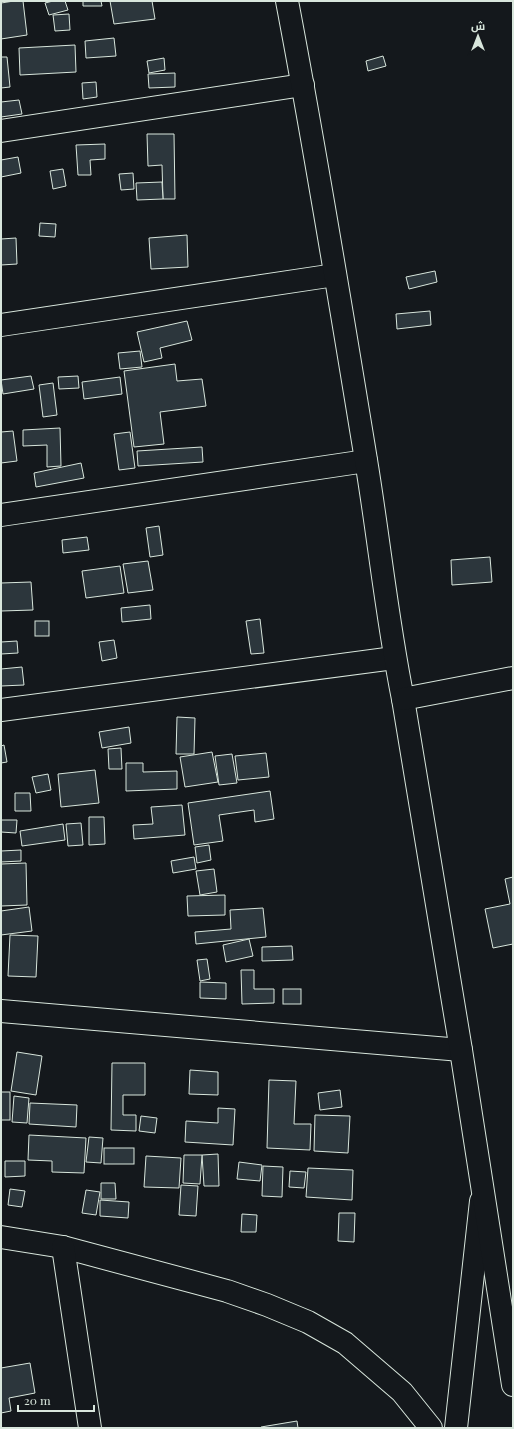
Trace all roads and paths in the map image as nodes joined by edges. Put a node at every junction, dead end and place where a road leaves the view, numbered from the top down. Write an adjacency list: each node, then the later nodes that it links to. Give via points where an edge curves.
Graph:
1 (287, 1): 2 (street)
2 (303, 85): 3 (street); 4 (street)
3 (1, 131)
4 (335, 274): 5 (street); 6 (street)
5 (1, 325)
6 (366, 461): 7 (street); 8 (street)
7 (1, 515)
8 (394, 658): 10 (street); 11 (street)
9 (513, 678): 10 (street)
10 (403, 699): 13 (street)
11 (1, 710)
12 (1, 1011): 13 (street)
13 (461, 1050): 14 (street)
14 (482, 1192): 17 (street); 20 (street)
15 (1, 1237): 16 (street)
16 (64, 1247): 18 (street); 19 (street, via 227,1291 308,1322 346,1343 402,1392)
17 (513, 1385)
18 (90, 1428)
19 (431, 1428)
20 (456, 1428)

